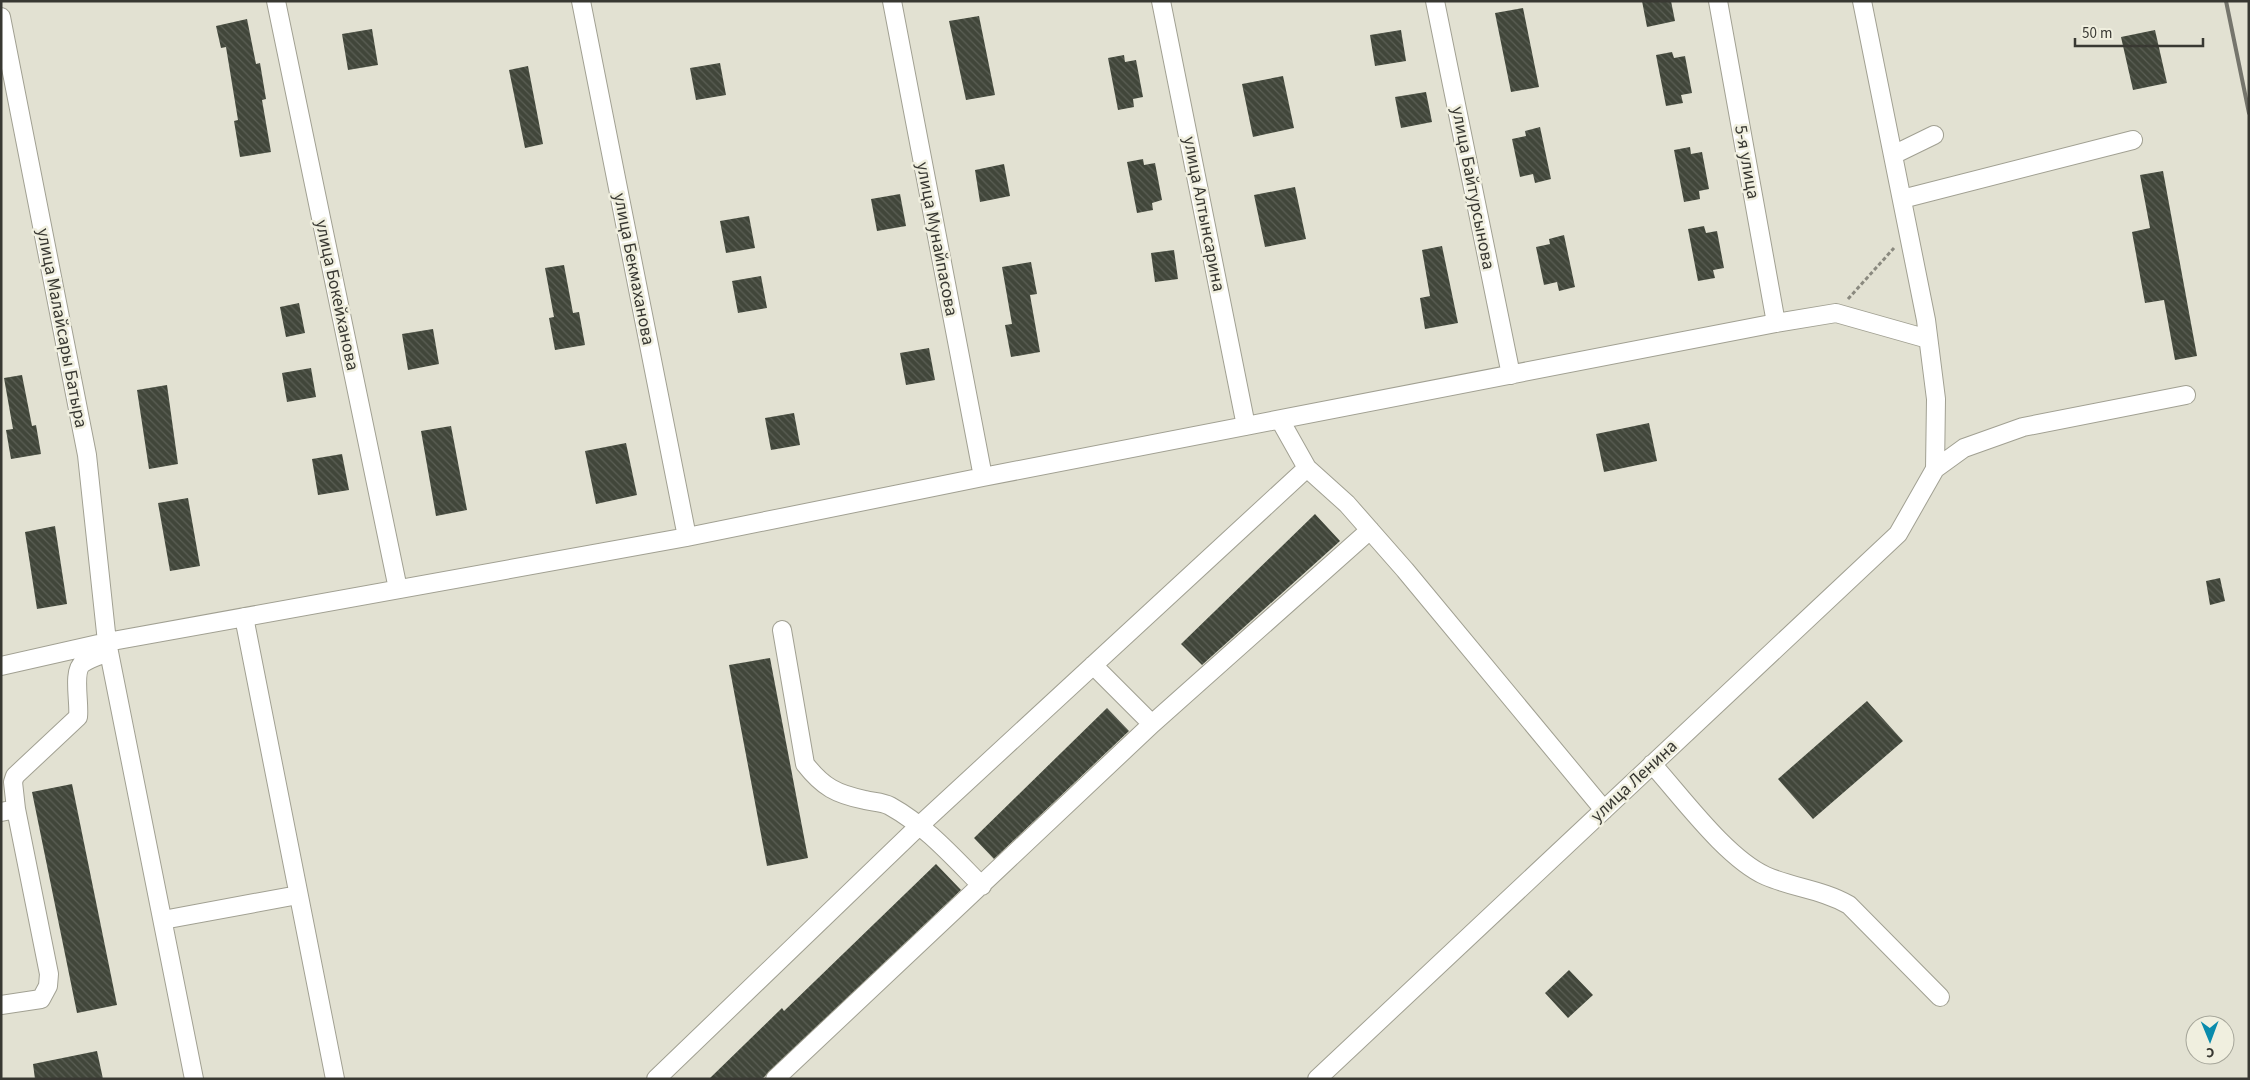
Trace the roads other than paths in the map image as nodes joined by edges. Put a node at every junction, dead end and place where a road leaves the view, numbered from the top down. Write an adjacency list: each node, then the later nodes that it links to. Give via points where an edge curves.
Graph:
1 (276, 1): 24 (street, улица Бокейханова)
2 (581, 1): 23 (street, улица Бекмаханова)
3 (892, 1): 21 (street, улица Мунайпасова)
4 (1162, 1): 18 (street, улица Алтынсарина)
5 (1435, 1): 15 (street, улица Байтурсынова)
6 (1718, 1): 13 (street, 5-я улица)
7 (1862, 1): 11 (street)
8 (1, 17): 27 (street, улица Малайсары Батыра, via 87,455)
9 (1934, 135): 11 (street)
10 (2134, 140): 12 (street)
11 (1893, 155): 12 (street)
12 (1902, 199): 14 (street)
13 (1776, 323): 14 (street, via 1836,313); 15 (street)
14 (1928, 339): 20 (street, via 1936,399)
15 (1511, 376): 17 (street)
16 (2186, 395): 20 (street, via 2023,428 1964,448)
17 (1280, 420): 18 (street); 19 (street)
18 (1246, 426): 21 (street)
19 (1307, 468): 22 (street); 28 (street)
20 (1935, 469): 31 (street, улица Ленина, via 1898,534)
21 (983, 477): 23 (street)
22 (1370, 530): 30 (street); 32 (street)
23 (687, 537): 24 (street)
24 (398, 589): 25 (street)
25 (244, 617): 27 (street); 36 (street)
26 (782, 630): 34 (street, via 805,764 816,779 832,791 888,805)
27 (108, 647): 29 (street); 33 (street, via 82,663 77,678 78,717 15,776); 37 (street, улица Малайсары Батыра)
28 (1093, 665): 30 (street); 34 (street)
29 (1, 666)
30 (1152, 724): 35 (street)
31 (1652, 764): 32 (street, улица Ленина); 38 (street, via 1727,848 1746,864 1765,876 1831,895 1849,905)
32 (1604, 810): 44 (street, улица Ленина)
33 (9, 811): 39 (street, via 49,974 48,986 41,999)
34 (920, 824): 35 (street); 42 (street)
35 (982, 886): 43 (street)
36 (298, 895): 37 (street); 41 (street)
37 (163, 920): 40 (street, улица Малайсары Батыра)
38 (1940, 998)
39 (1, 1005)
40 (194, 1079)
41 (335, 1079)
42 (656, 1079)
43 (775, 1079)
44 (1317, 1079)

